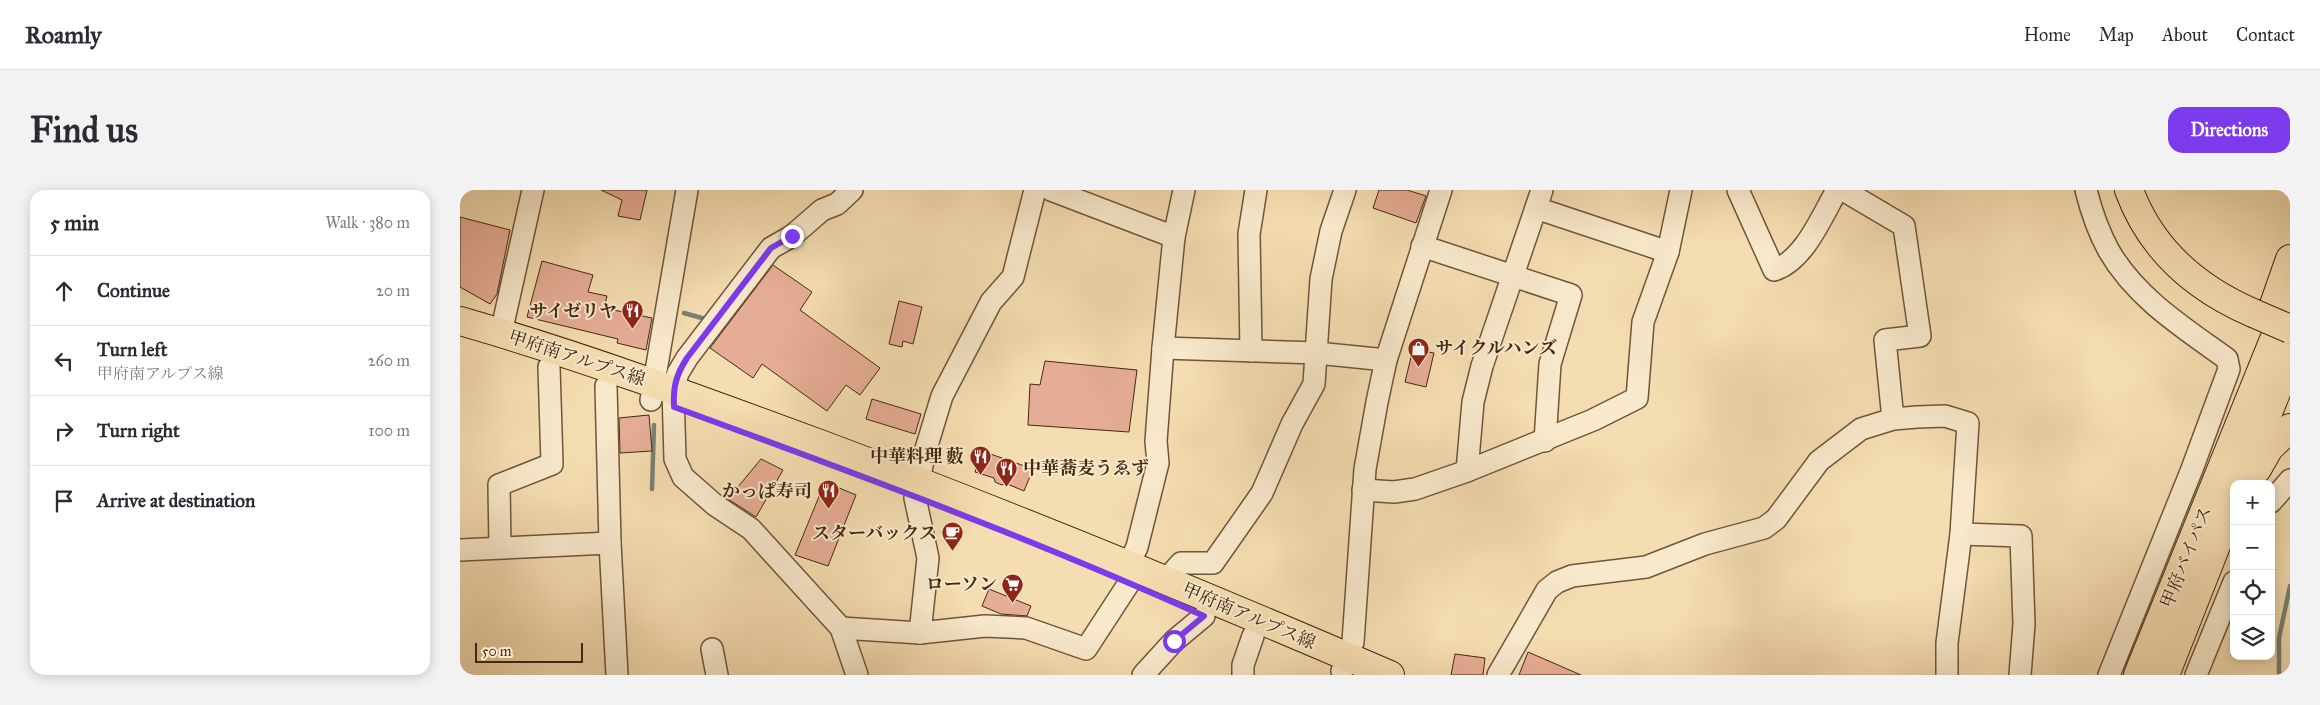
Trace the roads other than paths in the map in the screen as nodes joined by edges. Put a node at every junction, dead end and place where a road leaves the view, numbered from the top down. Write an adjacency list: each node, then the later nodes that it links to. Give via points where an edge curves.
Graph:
1 (533, 190): 29 (street)
2 (687, 190): 37 (street)
3 (852, 190): 37 (street, via 837,204 822,210 792,236 771,248 687,358)
4 (1035, 190): 45 (street, via 1013,277 990,302 942,396 925,452)
5 (1051, 190): 17 (street)
6 (1184, 190): 19 (street)
7 (1256, 190): 31 (street, via 1250,234)
8 (1345, 190): 32 (street, via 1331,231 1321,279)
9 (1441, 190): 20 (street)
10 (1681, 190): 21 (street)
11 (1738, 190): 12 (street, via 1774,270 1785,267 1801,252)
12 (1837, 190)
13 (1843, 190): 38 (street, via 1904,226 1920,336 1884,340)
14 (2086, 190): 72 (street, via 2109,251 2131,281 2157,308 2227,359 2229,369)
15 (2129, 190): 25 (main road, via 2138,214 2156,243 2188,274 2216,295)
16 (2148, 190): 25 (main road, via 2163,221 2184,249)
17 (1088, 197): 19 (street)
18 (1539, 199): 21 (street); 23 (street)
19 (1174, 237): 30 (street)
20 (1422, 246): 23 (street); 34 (street)
21 (1668, 252): 40 (street, via 1643,322 1637,398)
22 (2290, 259): 48 (main road, via 2208,478)
23 (1514, 276): 40 (street, via 1571,295 1550,364); 41 (street, via 1482,366 1473,402)
24 (2290, 300): 48 (main road, 甲府バイパス)
25 (2254, 306): 26 (main road); 28 (main road, bridge)
26 (2290, 313)
27 (460, 325): 29 (main road, 甲府南アルプス線); 35 (main road, 甲府南アルプス線)
28 (2290, 328)
29 (501, 333): 37 (main road, 甲府南アルプス線)
30 (1163, 348): 31 (street); 54 (street, via 1156,441 1158,463)
31 (1251, 351): 32 (street)
32 (1317, 353): 34 (street); 55 (street, via 1314,384 1292,424 1262,493 1214,563 1181,563)
33 (2290, 357): 42 (main road)
34 (1386, 360): 46 (street)
35 (548, 367): 36 (main road, 甲府南アルプス線); 52 (street, via 552,464 499,485)
36 (606, 386): 37 (main road, 甲府南アルプス線); 51 (street)
37 (663, 395): 45 (main road, 甲府南アルプス線); 58 (street, via 675,459 683,477 751,529)
38 (1893, 419): 49 (street, via 1946,416 1968,423); 69 (street, via 1861,429 1833,448 1776,519 1764,528 1704,544 1646,567 1572,576 1557,582 1546,590)
39 (2290, 428): 43 (main road, via 2269,448)
40 (1545, 441): 41 (street)
41 (1467, 471): 46 (street, via 1415,489 1394,492)
42 (2242, 480)
43 (2253, 480)
44 (2290, 480): 47 (street)
45 (918, 490): 54 (main road, 甲府南アルプス線); 59 (street, via 928,558)
46 (1363, 490): 62 (street, via 1353,642)
47 (2275, 497)
48 (2221, 502): 73 (main road, 甲府バイパス); 74 (main road, 甲府バイパス)
49 (1962, 534): 70 (street, via 1947,643); 71 (street, via 2021,536 2024,624)
50 (2230, 536): 75 (main road)
51 (610, 543): 52 (street); 63 (street)
52 (500, 547): 53 (street)
53 (460, 550)
54 (1128, 574): 55 (main road, 甲府南アルプス線); 57 (main road, 甲府南アルプス線); 59 (street, via 1086,649 1026,628 985,626)
55 (1165, 581): 62 (main road, 甲府南アルプス線)
56 (2230, 592): 76 (street)
57 (1204, 616): 60 (main road, 甲府南アルプス線); 66 (street, via 1174,641)
58 (841, 628): 59 (street); 65 (street)
59 (920, 634)
60 (1253, 636): 62 (main road, 甲府南アルプス線); 67 (street, via 1243,664)
61 (712, 649): 64 (street)
62 (1347, 667): 68 (main road, 甲府南アルプス線)
63 (617, 675)
64 (717, 675)
65 (857, 675)
66 (1143, 675)
67 (1243, 675)
68 (1390, 675)
69 (1498, 675)
70 (1947, 675)
71 (2020, 675)
72 (2109, 675)
73 (2138, 675)
74 (2165, 675)
75 (2174, 675)
76 (2196, 675)

